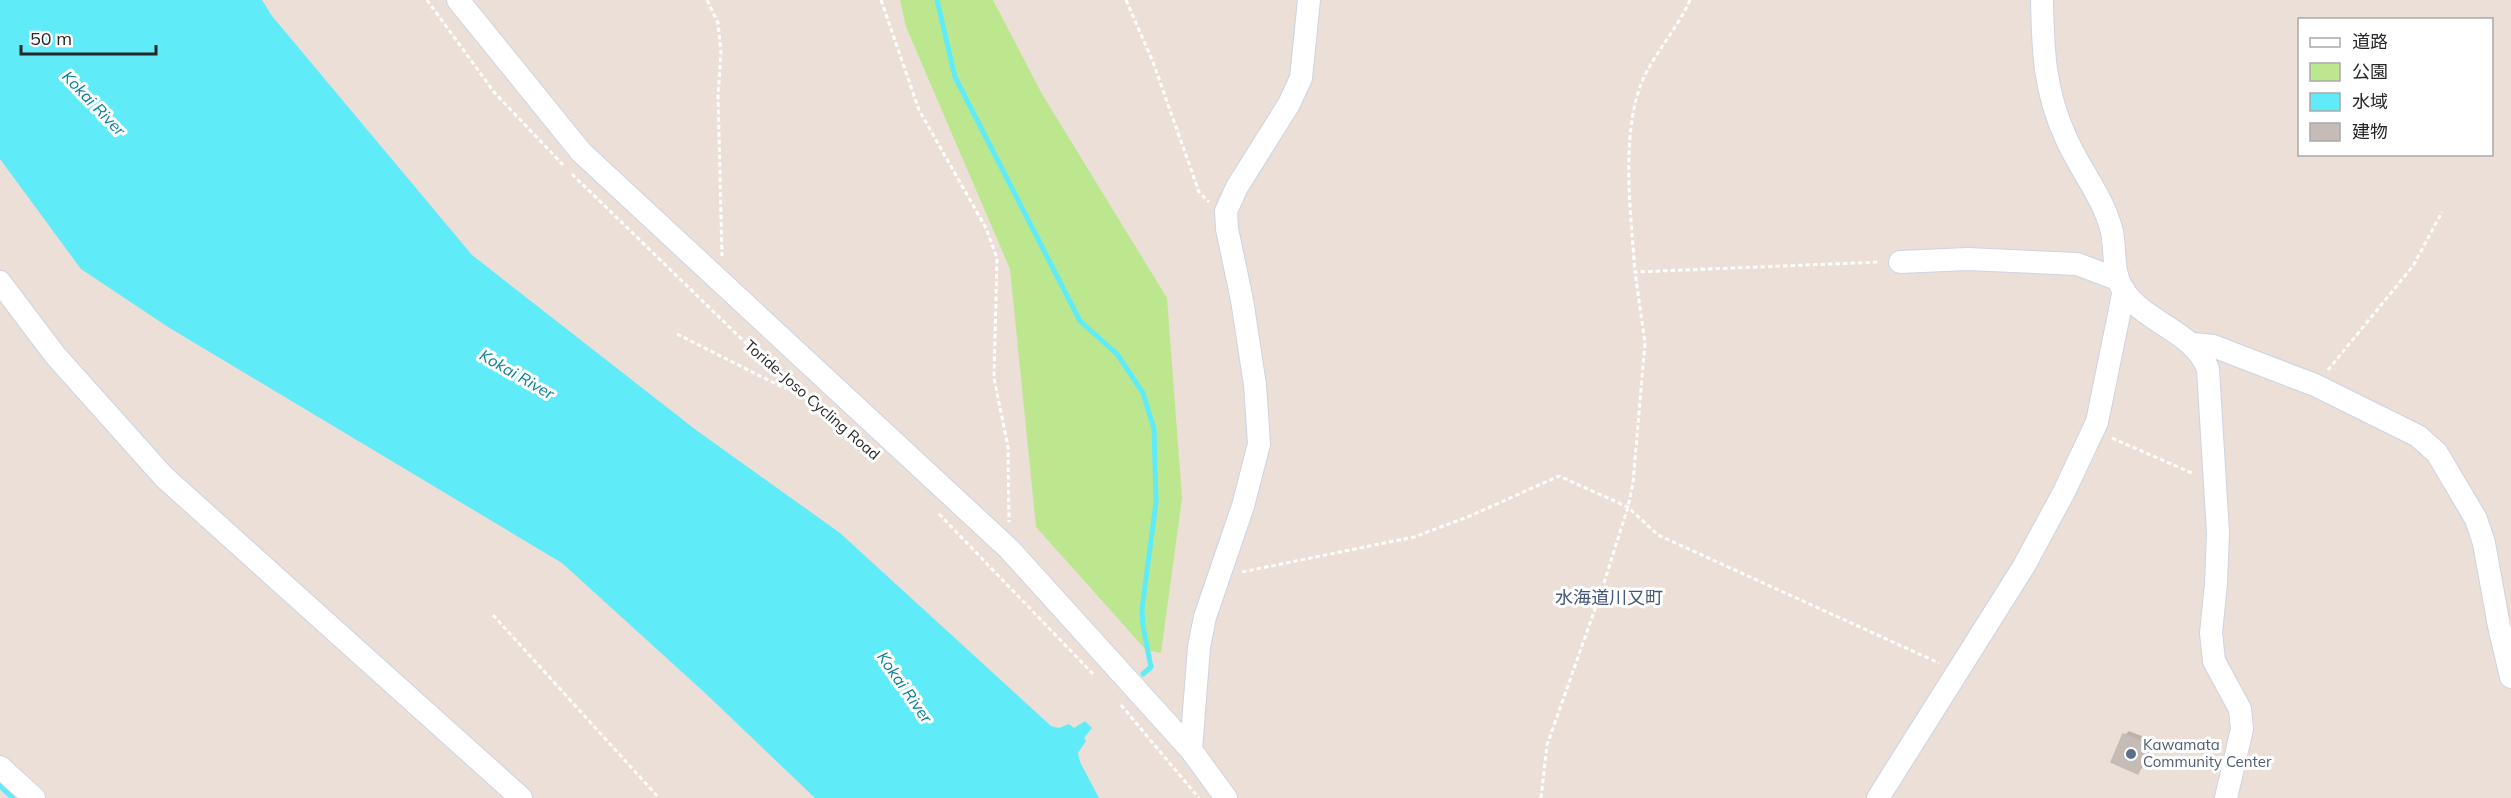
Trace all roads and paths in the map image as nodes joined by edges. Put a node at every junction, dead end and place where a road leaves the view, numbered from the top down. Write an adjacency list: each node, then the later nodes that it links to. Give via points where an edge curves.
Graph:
1 (427, 0): 19 (path, Toride-Joso Cycling Road, via 494,92 546,147 645,248)
2 (458, 0): 25 (street, via 581,152)
3 (707, 0): 11 (path, via 718,23 721,53 718,95)
4 (881, 0): 25 (path, via 919,110 987,228 997,258 994,378 1008,447)
5 (1126, 0): 10 (path, via 1153,62 1199,192)
6 (1309, 0): 10 (street, via 1301,78 1237,187 1226,211)
7 (1690, 0): 13 (path, via 1644,76 1635,108 1628,164)
8 (2042, 0): 15 (street, via 2043,54 2050,100 2066,140 2102,205 2112,232)
9 (2442, 212): 18 (path, via 2413,266)
10 (1227, 220): 26 (street, via 1255,385 1259,444)
11 (722, 261)
12 (1900, 262): 13 (path); 15 (street, via 1968,259 2076,264)
13 (1635, 272): 23 (path, via 1645,343)
14 (0, 282): 35 (street, via 55,355 164,477)
15 (2120, 284): 17 (street, via 2151,317); 20 (street, via 2110,366)
16 (677, 334): 19 (path, via 784,388)
17 (2193, 344): 18 (street, via 2213,346); 22 (street, via 2208,369)
18 (2315, 385): 29 (street, via 2418,436 2437,453 2476,519 2484,543)
19 (797, 387): 21 (path, Toride-Joso Cycling Road)
20 (2094, 430): 22 (path); 28 (street, via 2024,566)
21 (876, 456)
22 (2215, 483): 41 (street, via 2218,533 2211,633 2214,661 2240,709 2242,729)
23 (1628, 507): 26 (path, via 1560,476 1414,537); 28 (path, via 1658,535); 39 (path, via 1547,745)
24 (934, 509): 30 (path)
25 (1009, 549): 32 (street)
26 (1220, 577): 32 (street, via 1198,647)
27 (493, 615): 36 (path)
28 (1957, 671): 40 (street)
29 (2511, 677)
30 (1096, 678)
31 (1117, 700): 37 (path)
32 (1191, 750): 38 (street)
33 (0, 767): 34 (street)
34 (34, 798)
35 (521, 798)
36 (659, 798)
37 (1199, 798)
38 (1226, 798)
39 (1541, 798)
40 (1878, 798)
41 (2226, 798)

